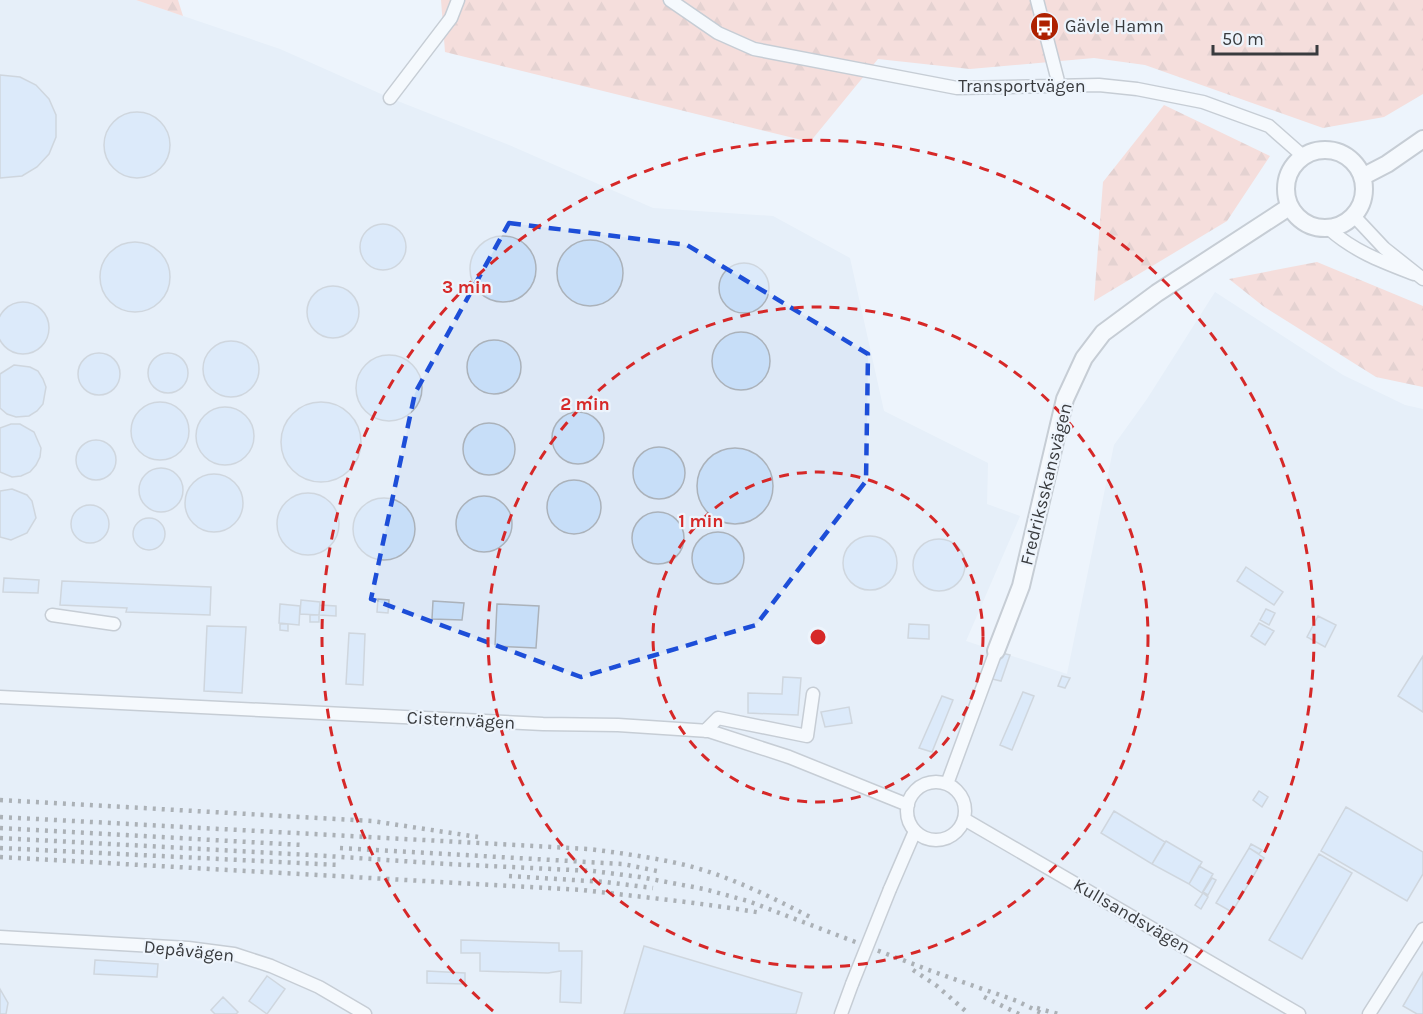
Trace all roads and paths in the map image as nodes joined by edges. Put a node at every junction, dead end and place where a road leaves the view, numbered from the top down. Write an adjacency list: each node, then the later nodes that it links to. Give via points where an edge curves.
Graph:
1 (458, 0): 5 (street, via 451,18)
2 (670, 0): 4 (street, Transportvägen, via 718,33 754,50 957,88)
3 (1037, 0): 4 (street)
4 (1059, 85): 7 (street, Transportvägen, via 1137,89 1203,102 1269,126)
5 (390, 98)
6 (1423, 139): 8 (main road)
7 (1303, 156): 8 (main road, via 1314,151 1338,152 1357,166); 9 (main road, via 1288,173)
8 (1362, 177): 10 (main road, via 1364,198)
9 (1289, 207): 11 (main road, via 1306,224); 15 (main road, Fredriksskansvägen, via 1103,333 1084,358 1065,399 1021,586)
10 (1354, 216): 11 (main road); 12 (street, via 1384,248)
11 (1329, 229): 12 (street, via 1372,258)
12 (1419, 276)
13 (52, 615): 14 (street)
14 (114, 624)
15 (996, 651): 19 (street, Fredriksskansvägen)
16 (813, 694): 18 (street, via 807,736 718,718)
17 (0, 697): 18 (street, Cisternvägen)
18 (705, 731): 20 (street, Cisternvägen, via 789,757)
19 (947, 784): 20 (street, via 937,782 918,788); 21 (street, via 964,802)
20 (908, 805): 22 (street, via 907,815)
21 (964, 819): 22 (street, via 948,838 930,840); 27 (street, Kullsandsvägen)
22 (915, 831): 26 (street, bridge)
23 (1423, 929): 28 (street)
24 (0, 937): 25 (street, Depåvägen, via 234,954 319,987)
25 (364, 1014)
26 (841, 1014)
27 (1299, 1014)
28 (1369, 1014)

